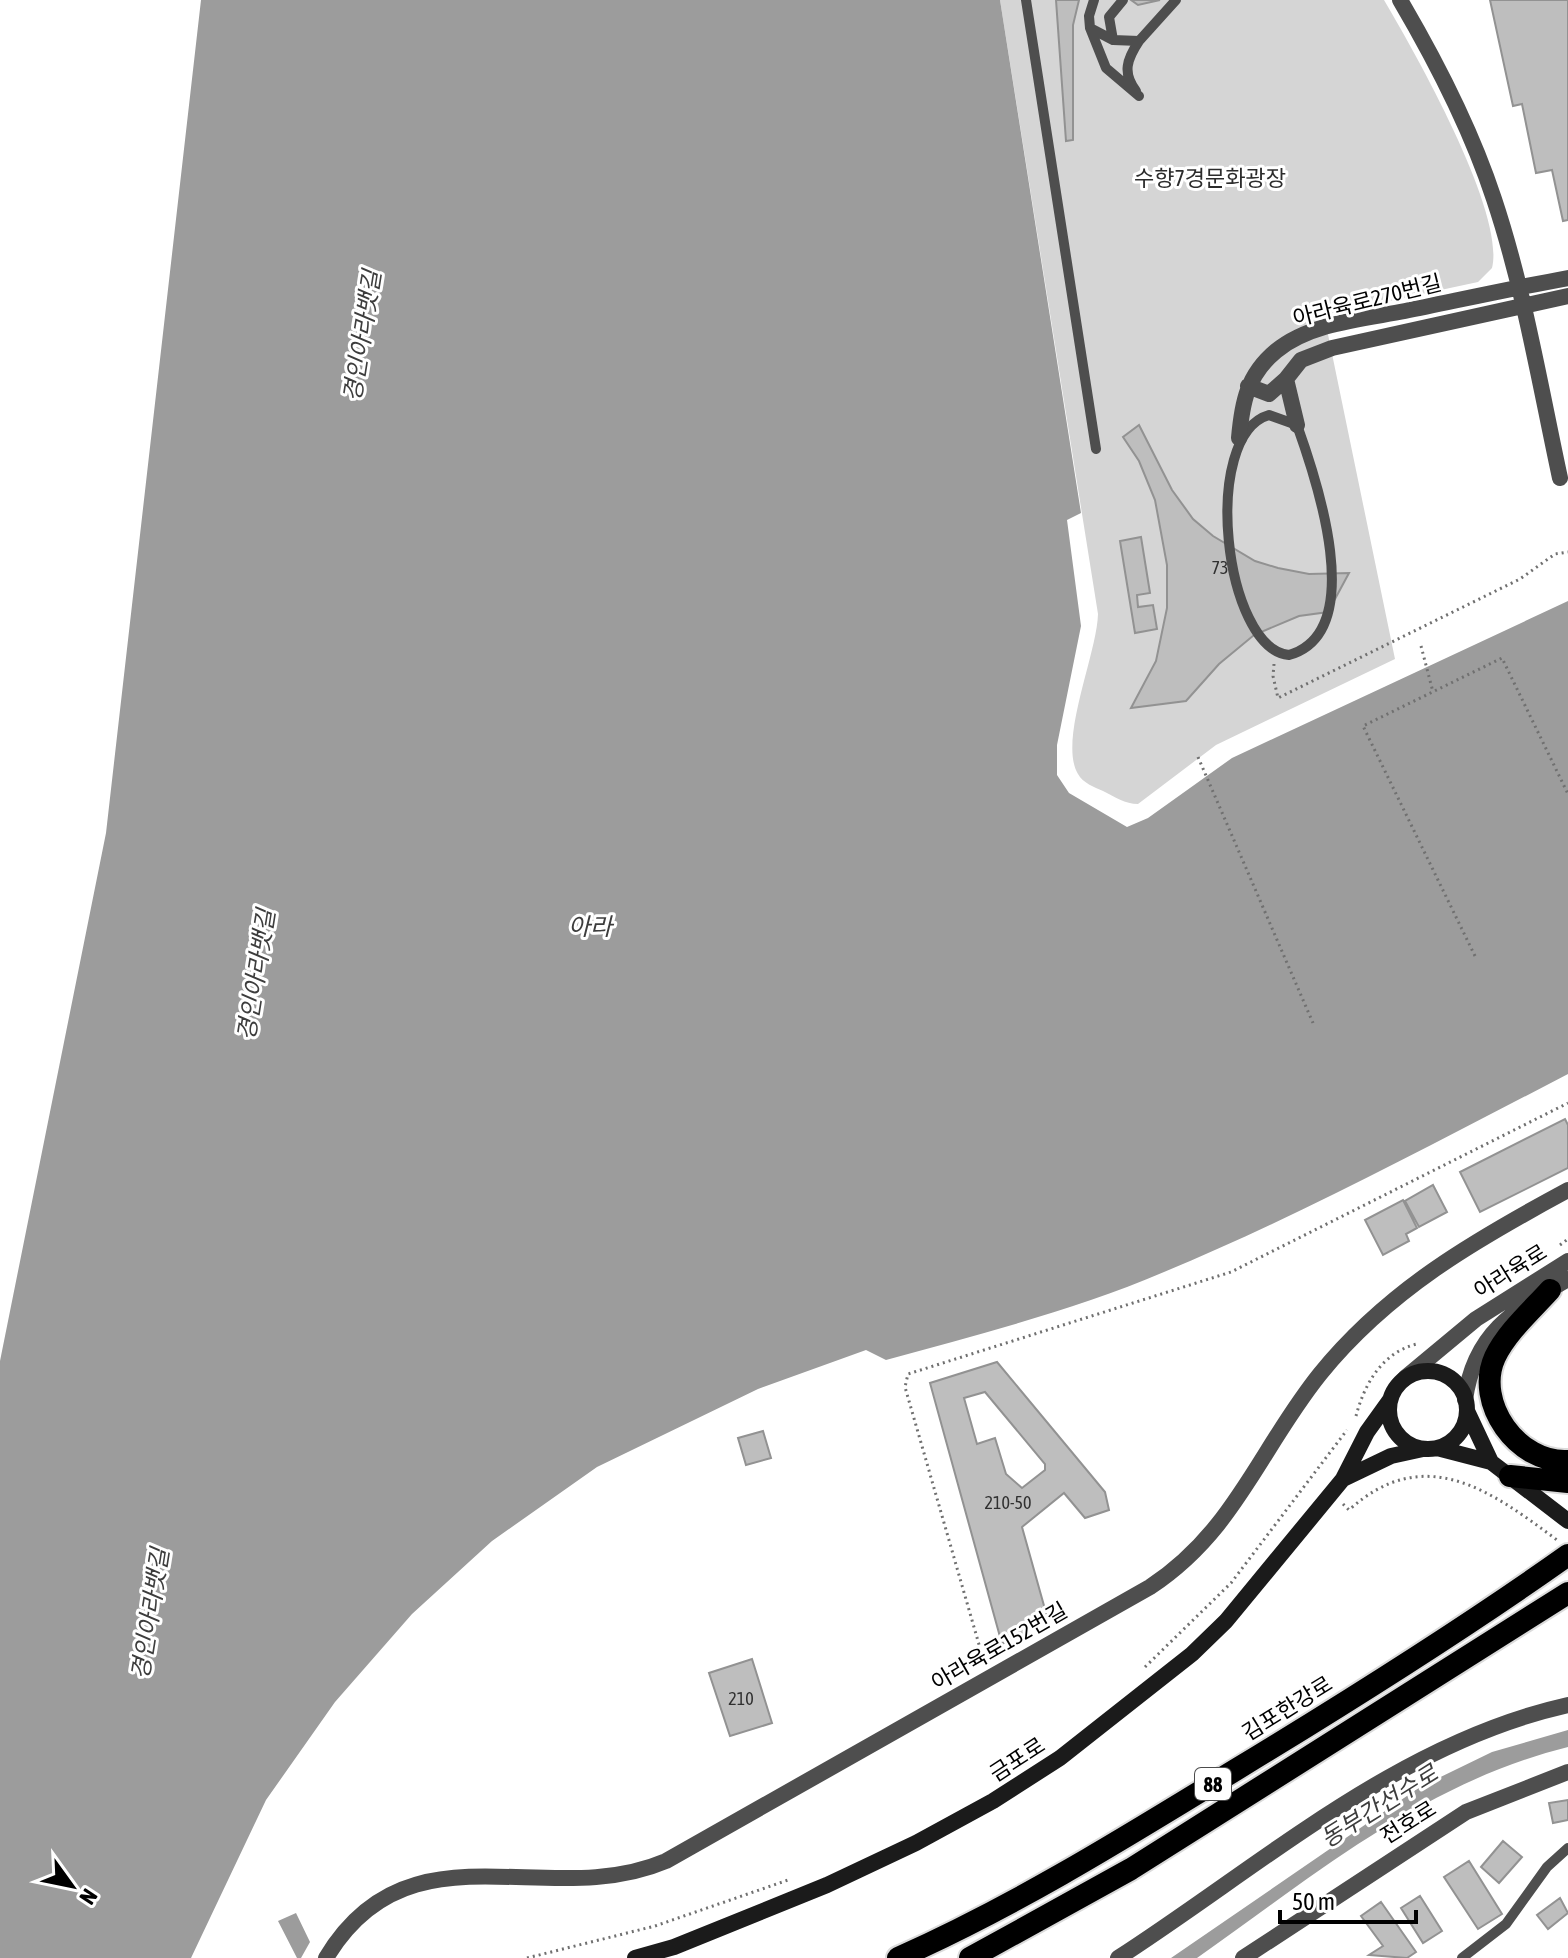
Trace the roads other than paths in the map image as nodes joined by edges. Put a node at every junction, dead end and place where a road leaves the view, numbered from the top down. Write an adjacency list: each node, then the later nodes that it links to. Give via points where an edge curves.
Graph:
1 (1026, 0): 19 (lane)
2 (1094, 0): 6 (lane)
3 (1123, 0): 7 (lane, via 1109,17)
4 (1176, 0): 8 (lane)
5 (1400, 0): 10 (street, via 1482,165)
6 (1090, 28): 7 (lane); 8 (lane, via 1106,68 1139,96 1127,70)
7 (1113, 40): 8 (lane)
8 (1139, 41)
9 (1568, 278): 10 (street, 아라육로270번길)
10 (1519, 287): 12 (street); 13 (street, 아라육로270번길)
11 (1568, 296): 12 (street, 아라육로270번길)
12 (1523, 305): 14 (street, 아라육로270번길); 20 (street)
13 (1306, 333): 14 (street); 16 (street, 아라육로270번길, via 1277,349)
14 (1315, 354): 15 (street, 아라육로270번길, via 1293,366)
15 (1286, 379): 16 (street, via 1269,394); 17 (street)
16 (1248, 386): 18 (street, 아라육로270번길)
17 (1297, 425): 18 (lane, via 1269,415); 18 (lane, via 1325,518 1330,599 1325,624 1313,643 1289,655 1277,653 1254,631 1235,575 1228,505)
18 (1239, 438)
19 (1096, 449)
20 (1560, 478)
21 (1568, 1190): 39 (street, 아라육로152번길, via 1435,1266 1362,1327 1296,1405 1228,1515 1192,1556 1150,1587 651,1868 602,1878 428,1880 371,1907)
22 (1568, 1261): 24 (street, 아라육로, via 1476,1319)
23 (1559, 1284): 26 (street, 아라육로, via 1496,1328 1475,1356); 28 (highway, via 1495,1357 1490,1378 1491,1395 1516,1441 1545,1458)
24 (1405, 1378): 25 (main road); 26 (main road, via 1442,1374 1452,1380)
25 (1390, 1400): 27 (main road, via 1389,1413 1399,1437); 31 (main road)
26 (1466, 1406): 27 (main road, via 1459,1434); 29 (main road)
27 (1430, 1448): 29 (main road); 31 (main road, via 1380,1460)
28 (1568, 1461)
29 (1491, 1462): 30 (main road)
30 (1510, 1476): 32 (highway); 33 (main road)
31 (1343, 1479): 40 (main road, 금포로, via 1226,1621 1060,1758 903,1849 674,1947)
32 (1568, 1482)
33 (1568, 1521)
34 (1568, 1555): 41 (highway, 김포한강로 / 88, via 1096,1856)
35 (1568, 1593): 42 (highway, 88, via 1131,1869)
36 (1568, 1705): 43 (street, via 1442,1747 1331,1814)
37 (1568, 1772): 44 (street, 전호로, via 1466,1812)
38 (1568, 1848): 45 (lane, via 1547,1867 1506,1924)
39 (326, 1958)
40 (635, 1958)
41 (898, 1958)
42 (970, 1958)
43 (1118, 1958)
44 (1243, 1958)
45 (1462, 1958)

